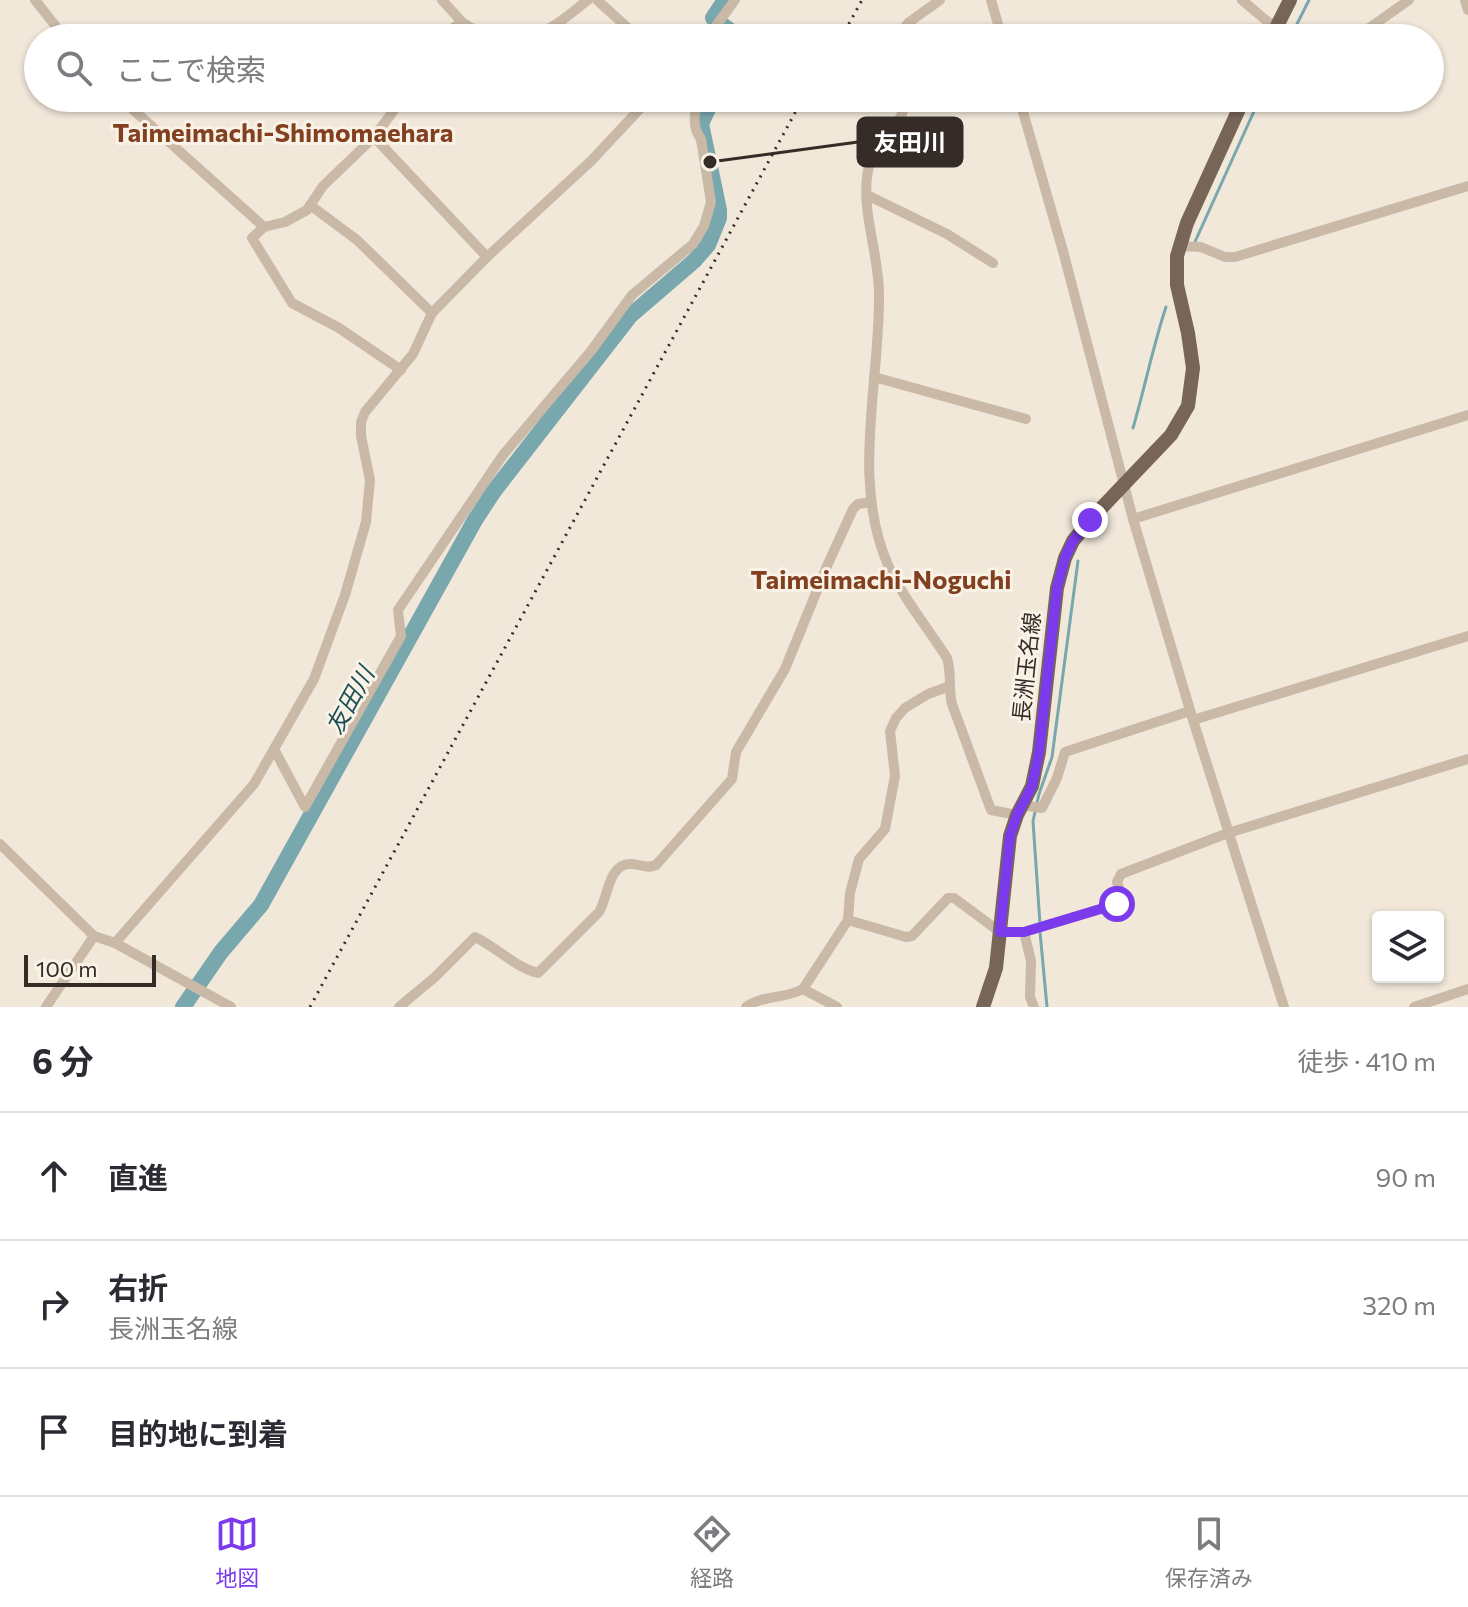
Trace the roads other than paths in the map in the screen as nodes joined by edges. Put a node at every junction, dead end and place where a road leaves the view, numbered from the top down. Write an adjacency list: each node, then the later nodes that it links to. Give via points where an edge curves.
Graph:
1 (35, 0): 14 (street)
2 (442, 0): 13 (street)
3 (588, 0): 17 (street)
4 (597, 0): 18 (street)
5 (735, 0): 19 (street)
6 (940, 0): 20 (street)
7 (991, 0): 21 (street)
8 (1242, 0): 22 (street)
9 (1290, 0): 23 (main road)
10 (1409, 0): 24 (street)
11 (1465, 0): 12 (street)
12 (1468, 10)
13 (462, 22): 15 (street); 16 (street)
14 (54, 24)
15 (459, 24)
16 (465, 24)
17 (555, 24)
18 (624, 24)
19 (720, 24)
20 (907, 24)
21 (998, 24)
22 (1274, 24)
23 (1288, 24)
24 (1375, 24)
25 (136, 112): 36 (street)
26 (393, 112): 32 (street)
27 (637, 112): 38 (street)
28 (695, 112): 51 (street, via 711,202 693,244 632,295 503,455 398,610 401,636 305,807)
29 (902, 112): 34 (street, via 869,165)
30 (1023, 112): 45 (street)
31 (1238, 112): 37 (main road, 長洲玉名線)
32 (374, 137): 35 (street); 38 (street)
33 (1468, 186): 37 (street, via 1235,257)
34 (867, 195): 39 (street); 42 (street, via 879,292)
35 (310, 205): 36 (street, via 285,222); 40 (street, via 357,240)
36 (264, 227): 41 (street, via 252,238 292,303)
37 (1180, 246): 45 (main road, 長洲玉名線, via 1177,285 1193,368 1188,406 1171,435)
38 (487, 257): 40 (street)
39 (993, 263)
40 (432, 313): 41 (street)
41 (401, 370): 51 (street, via 361,422 370,496 360,549 314,679)
42 (874, 377): 44 (street); 46 (street)
43 (1468, 415): 47 (street)
44 (1026, 419)
45 (1124, 484): 47 (street); 53 (main road, 長洲玉名線, via 1073,541 1065,558)
46 (871, 502): 49 (street, via 887,563 947,658); 65 (street, via 853,509 785,669 736,752 732,779 656,865 620,867 599,912 538,973 475,937)
47 (1133, 519): 50 (street)
48 (1468, 636): 50 (street)
49 (950, 686): 53 (street, via 991,810); 56 (street, via 905,708 890,731 893,799 885,829 859,859)
50 (1192, 716): 53 (street, via 1065,752 1042,808); 54 (street)
51 (274, 749): 60 (street, via 240,802)
52 (1468, 759): 54 (street)
53 (1027, 808): 57 (main road, 長洲玉名線, via 1010,836)
54 (1228, 833): 58 (street, via 1121,874 1117,882 1122,897 1117,904); 70 (street)
55 (0, 844): 59 (street)
56 (848, 920): 57 (street, via 912,936 948,898 954,898); 61 (street)
57 (1000, 932): 58 (street); 68 (main road, 長洲玉名線, via 996,968)
58 (1024, 932): 69 (street)
59 (94, 936): 60 (street); 63 (street)
60 (115, 943): 64 (street)
61 (803, 989): 66 (street); 67 (street)
62 (1468, 989): 71 (street)
63 (46, 1007)
64 (231, 1007)
65 (399, 1007)
66 (746, 1007)
67 (837, 1007)
68 (983, 1007)
69 (1034, 1007)
70 (1284, 1007)
71 (1414, 1007)

